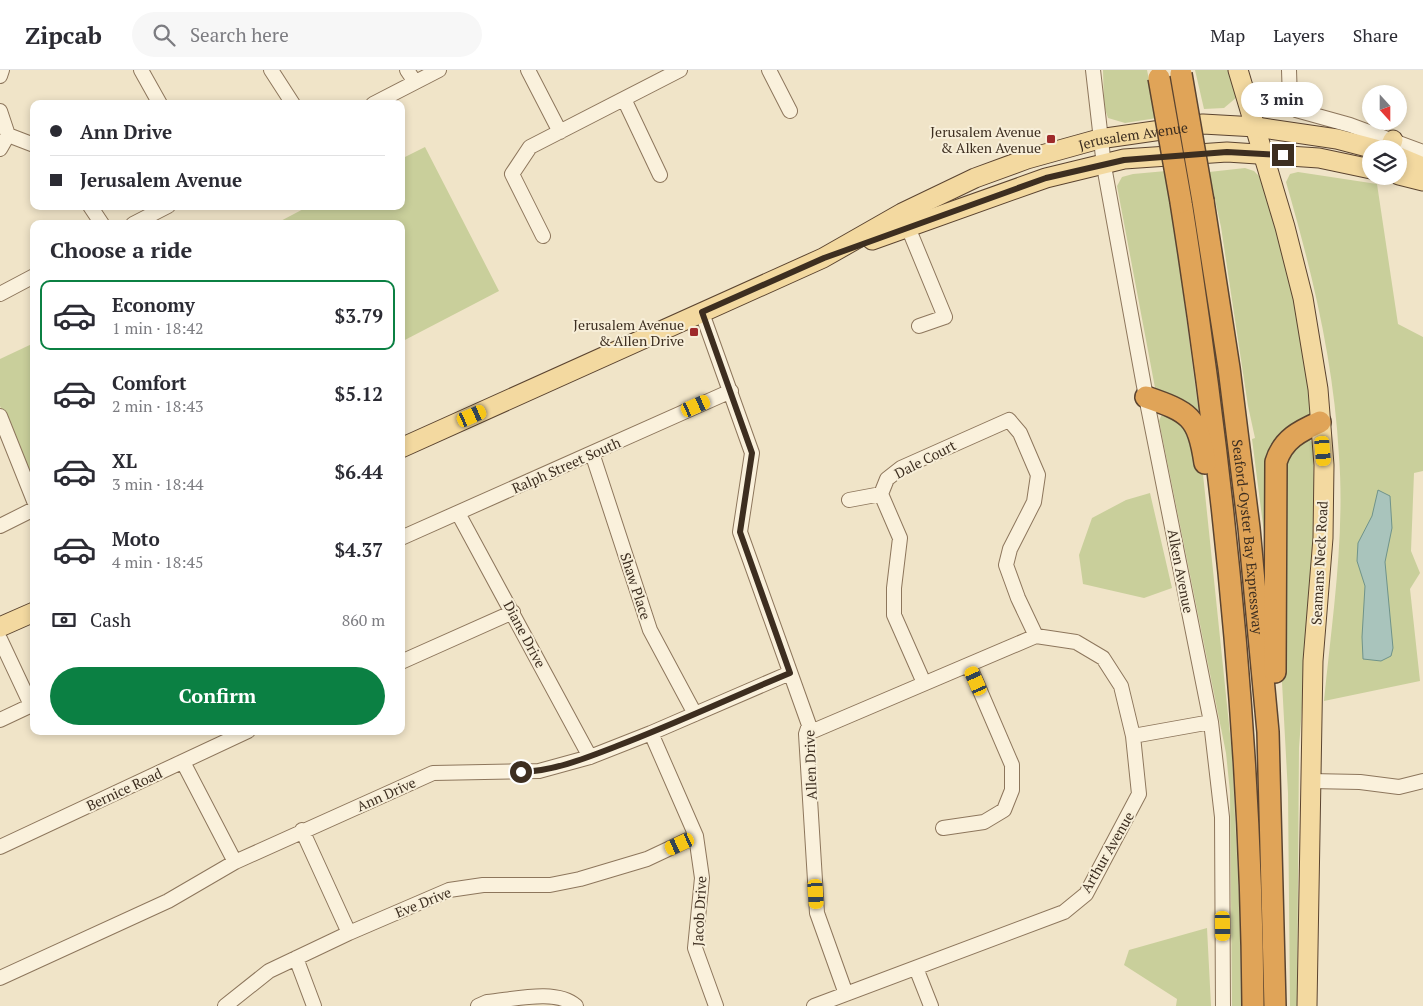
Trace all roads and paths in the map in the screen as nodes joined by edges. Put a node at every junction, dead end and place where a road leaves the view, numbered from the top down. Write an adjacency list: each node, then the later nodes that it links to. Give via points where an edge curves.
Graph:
1 (2, 70): 14 (street)
2 (141, 70): 17 (street)
3 (271, 70): 18 (street)
4 (407, 70): 15 (street)
5 (439, 70): 15 (street)
6 (528, 70): 23 (street)
7 (680, 70): 16 (street)
8 (769, 70): 21 (street)
9 (1093, 70): 25 (street)
10 (1238, 70): 22 (main road, Seamans Neck Road)
11 (1289, 70): 26 (street, via 1290,100 1296,110 1350,125)
12 (1180, 72): 76 (highway, Seaford-Oyster Bay Expressway, bridge, via 1222,323 1249,528)
13 (1158, 74): 63 (highway, Seaford-Oyster Bay Expressway, bridge, via 1181,202 1212,417)
14 (0, 76)
15 (415, 82): 19 (street)
16 (624, 99): 23 (street); 37 (street)
17 (158, 100)
18 (290, 100)
19 (381, 100)
20 (0, 111): 24 (street)
21 (790, 111)
22 (1256, 127): 25 (main road, Jerusalem Avenue, via 1203,124); 28 (main road, Jerusalem Avenue); 32 (main road, Seamans Neck Road)
23 (560, 132): 43 (street, via 530,148 512,174)
24 (8, 135): 27 (street); 29 (street)
25 (1099, 139): 34 (street, Alken Avenue); 42 (main road, Jerusalem Avenue, via 1027,159 975,178)
26 (1378, 140)
27 (30, 143)
28 (1362, 146)
29 (0, 149)
30 (1407, 150): 31 (street)
31 (1423, 152)
32 (1264, 154): 34 (main road, Jerusalem Avenue, via 1227,152); 35 (main road, Jerusalem Avenue, via 1319,158); 51 (main road, Seamans Neck Road, via 1303,298 1318,389)
33 (1407, 157): 36 (main road)
34 (1103, 164): 42 (main road, Jerusalem Avenue); 49 (street, Alken Avenue)
35 (1362, 166)
36 (1423, 167)
37 (660, 175)
38 (1407, 177): 39 (main road)
39 (1423, 181)
40 (160, 210): 41 (street)
41 (141, 220)
42 (905, 220): 46 (main road, Jerusalem Avenue); 47 (street, via 945,317)
43 (543, 236)
44 (30, 278): 45 (street)
45 (0, 294)
46 (702, 312): 48 (street, Allen Drive); 52 (main road, Jerusalem Avenue)
47 (919, 326)
48 (731, 391): 53 (street, Ralph Street South); 69 (street, Allen Drive, via 752,453 740,532)
49 (1146, 397): 63 (highway, via 1177,408 1197,427); 75 (street, Alken Avenue)
50 (0, 416): 54 (street)
51 (1320, 422): 76 (highway, via 1289,438 1276,462 1275,697); 83 (main road, Seamans Neck Road, via 1324,465 1323,538 1313,661)
52 (405, 446)
53 (592, 453): 58 (street, Ralph Street South); 73 (street, Shaw Place, via 650,630)
54 (30, 491)
55 (881, 494): 56 (street); 65 (street, Dale Court, via 887,479 901,468 1009,420 1020,433 1038,474 1037,495 1010,549 1006,565); 70 (street, via 900,538 894,615)
56 (849, 500)
57 (30, 511): 59 (street)
58 (458, 513): 60 (street, Ralph Street South); 61 (street, Diane Drive)
59 (0, 526)
60 (405, 535)
61 (513, 612): 67 (street); 81 (street, Diane Drive)
62 (30, 614): 64 (main road)
63 (1233, 623): 103 (highway, Seaford-Oyster Bay Expressway, via 1246,809)
64 (0, 627)
65 (1036, 636): 68 (street); 80 (street, Arthur Avenue, via 1076,642 1103,658 1121,686)
66 (0, 639): 71 (street)
67 (405, 660)
68 (969, 665): 70 (street); 85 (street, via 1012,765 1012,790 1004,810 984,822)
69 (790, 673): 73 (street, Ann Drive); 78 (street, Allen Drive, via 809,725)
70 (924, 683): 78 (street)
71 (30, 701)
72 (30, 706): 74 (street)
73 (695, 714): 77 (street, Ann Drive)
74 (0, 720)
75 (1211, 722): 80 (street); 102 (street, Alken Avenue, via 1222,817)
76 (1268, 732): 104 (highway, Seaford-Oyster Bay Expressway)
77 (651, 733): 81 (street, Ann Drive); 87 (street, Jacob Drive)
78 (806, 734): 94 (street, Allen Drive, via 817,914)
79 (240, 735): 82 (street, Bernice Road)
80 (1133, 736): 92 (street, Arthur Avenue, via 1139,794 1086,894 1064,912)
81 (590, 756): 86 (street, Ann Drive, via 539,771 433,773)
82 (183, 762): 88 (street, Bernice Road); 89 (street)
83 (1311, 781): 84 (street, via 1399,787); 105 (main road, Seamans Neck Road)
84 (1423, 781)
85 (943, 828)
86 (302, 830): 89 (street, Ann Drive); 90 (street)
87 (696, 836): 90 (street, Eve Drive, via 647,859 550,885 483,885 449,890); 99 (street, Jacob Drive, via 702,878 695,948)
88 (0, 848)
89 (235, 862): 93 (street, Ann Drive, via 168,901)
90 (349, 933): 91 (street, Eve Drive)
91 (296, 958): 95 (street, Eve Drive, via 269,971); 96 (street)
92 (916, 968): 94 (street, Arthur Avenue); 101 (street)
93 (0, 978)
94 (846, 994): 100 (street, Arthur Avenue)
95 (225, 1006)
96 (314, 1006)
97 (478, 1006): 98 (street, via 487,1002 552,996 568,999)
98 (576, 1006)
99 (716, 1006)
100 (814, 1006)
101 (931, 1006)
102 (1223, 1006)
103 (1253, 1006)
104 (1275, 1006)
105 (1307, 1006)

